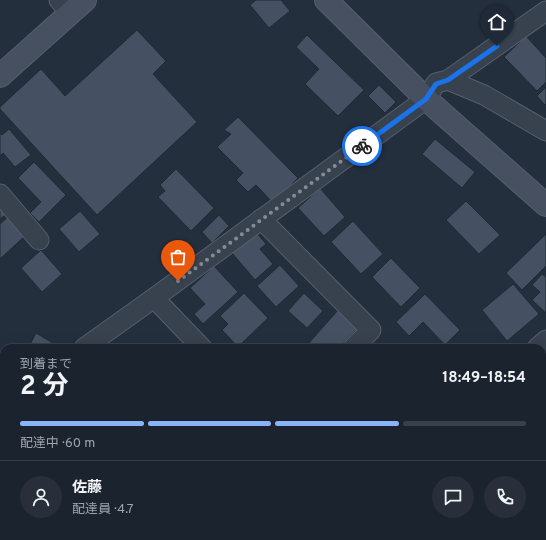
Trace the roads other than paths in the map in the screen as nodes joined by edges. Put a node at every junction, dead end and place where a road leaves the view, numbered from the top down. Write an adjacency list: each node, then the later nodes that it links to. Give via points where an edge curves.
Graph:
1 (326, 0): 6 (street)
2 (71, 4): 4 (street)
3 (546, 11): 5 (street)
4 (0, 76)
5 (448, 80): 6 (street, via 436,84); 7 (street, via 484,95)
6 (426, 99): 9 (street); 10 (street)
7 (546, 131)
8 (0, 194): 11 (street)
9 (546, 205)
10 (261, 220): 12 (street); 15 (street, via 371,330)
11 (39, 240)
12 (154, 298): 13 (street); 14 (street)
13 (90, 344)
14 (198, 344)
15 (357, 344)

